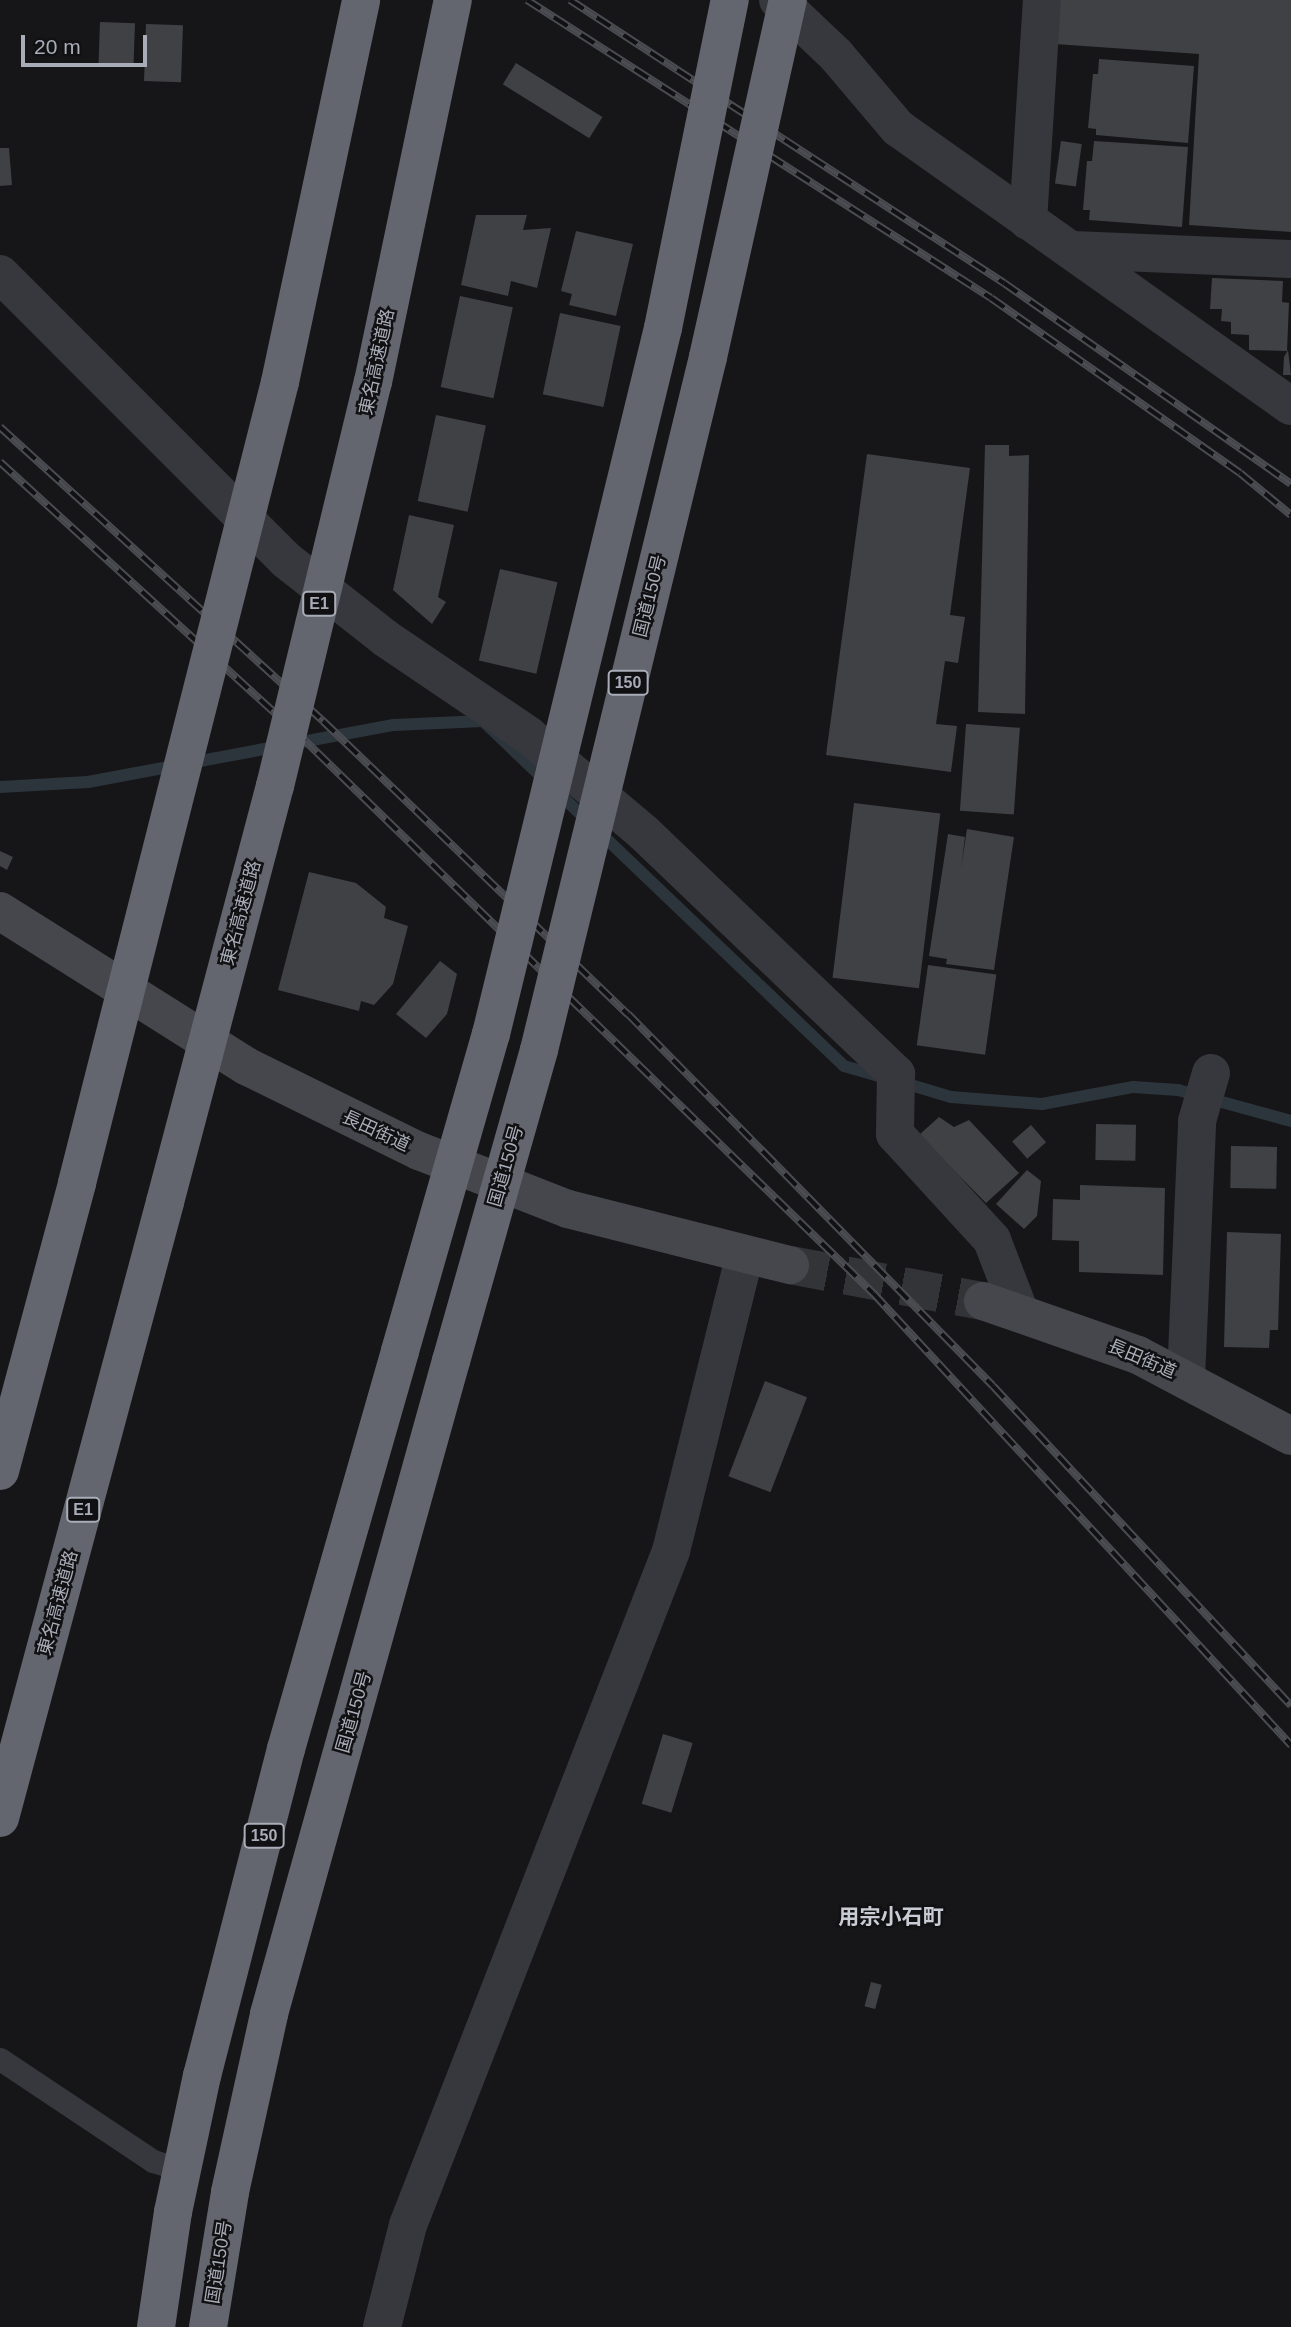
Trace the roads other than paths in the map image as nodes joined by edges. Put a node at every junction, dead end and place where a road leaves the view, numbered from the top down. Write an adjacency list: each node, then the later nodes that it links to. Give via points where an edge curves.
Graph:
1 (361, 0): 20 (highway, bridge, via 280,382)
2 (453, 0): 21 (highway, 東名高速道路 / E1, bridge, via 373,382 275,786)
3 (730, 0): 23 (highway, 150, bridge, via 663,328 491,1034 286,1749)
4 (778, 0): 7 (street, via 836,55 898,128)
5 (788, 0): 25 (highway, 国道150号 / 150, bridge, via 708,357 539,1050 269,2014 230,2192)
6 (1042, 0): 7 (street)
7 (1028, 221): 8 (street)
8 (1073, 250): 9 (street); 11 (street)
9 (1291, 260)
10 (0, 274): 17 (street, via 286,560 385,638 528,735 644,833 896,1074 895,1134 992,1240)
11 (1291, 406)
12 (0, 911): 14 (main road, 長田街道, via 246,1066 320,1106 419,1151 568,1209)
13 (1211, 1073): 18 (street, via 1197,1121)
14 (745, 1255): 15 (main road, 長田街道); 26 (street, via 671,1551 413,2212)
15 (790, 1265)
16 (983, 1301): 17 (main road, 長田街道)
17 (1020, 1313): 18 (main road, 長田街道)
18 (1186, 1378): 19 (main road, 長田街道)
19 (1291, 1436)
20 (0, 1471)
21 (0, 1818)
22 (0, 2059): 23 (lane, via 153,2161)
23 (182, 2171): 24 (highway, 150)
24 (156, 2327)
25 (208, 2327)
26 (382, 2327)

